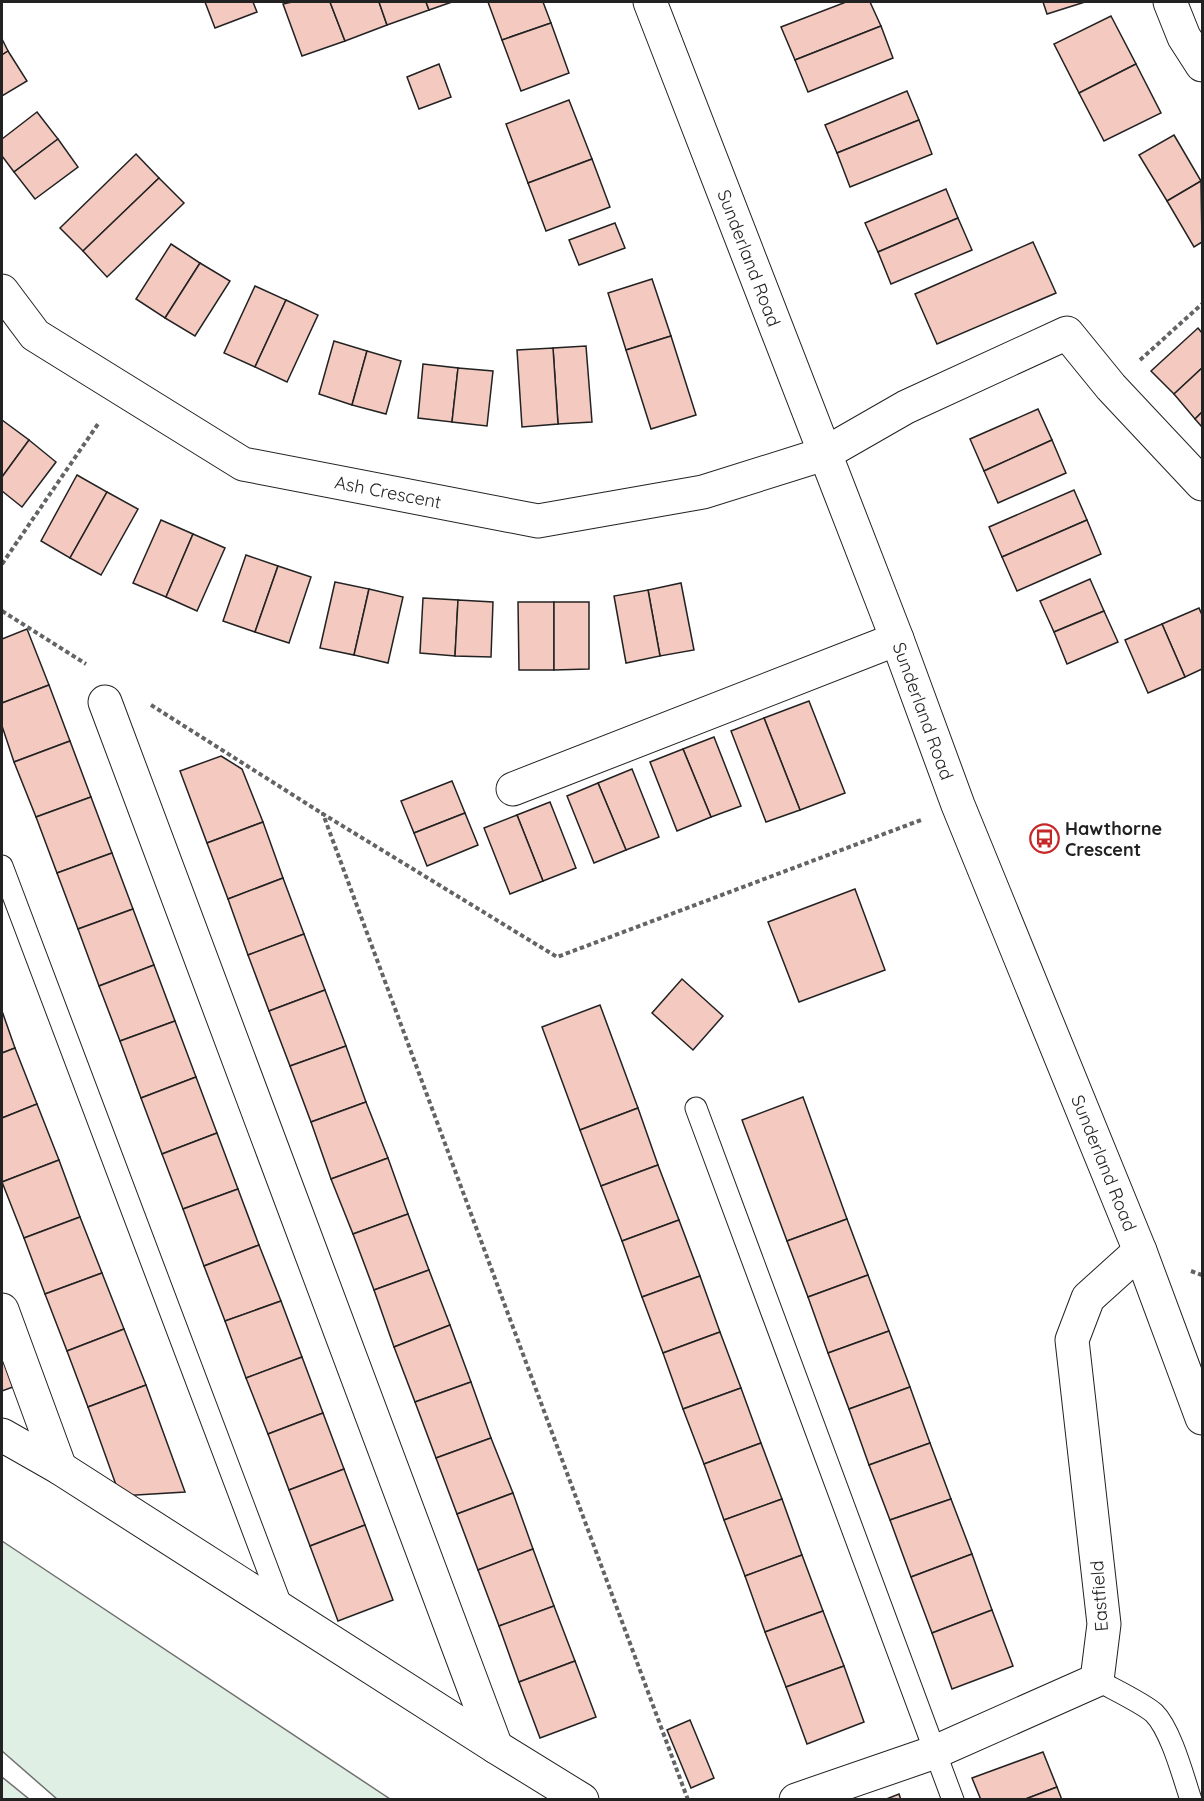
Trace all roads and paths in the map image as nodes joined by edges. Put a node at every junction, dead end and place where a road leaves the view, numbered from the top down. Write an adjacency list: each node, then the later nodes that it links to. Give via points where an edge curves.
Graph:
1 (650, 2): 8 (street, Sunderland Road)
2 (1170, 2): 3 (street, via 1184,37)
3 (1203, 65)
4 (2, 291): 7 (street, Ash Crescent, via 34,335)
5 (1203, 304): 6 (path)
6 (1111, 387): 8 (street, Ash Crescent, via 1067,333 906,407); 9 (street)
7 (122, 389): 8 (street, Ash Crescent, via 243,464 538,521 703,492); 10 (path)
8 (824, 454): 12 (street, Sunderland Road)
9 (1203, 484)
10 (2, 564)
11 (2, 611): 13 (path)
12 (897, 639): 16 (street); 17 (street, Sunderland Road)
13 (90, 666)
14 (105, 702): 28 (street)
15 (148, 703): 18 (path)
16 (513, 789)
17 (958, 805): 18 (path, via 557,957); 21 (street, Sunderland Road)
18 (323, 814): 31 (path)
19 (2, 866): 26 (lane)
20 (696, 1108): 29 (lane)
21 (1140, 1251): 23 (street, Sunderland Road); 27 (street, Eastfield, via 1088,1298 1072,1340 1104,1623)
22 (2, 1310): 25 (street)
23 (1203, 1418)
24 (2, 1435): 25 (street)
25 (60, 1468): 26 (street)
26 (284, 1610): 28 (street)
27 (1097, 1680): 29 (street); 34 (lane, via 1153,1713 1176,1756)
28 (496, 1746): 30 (street)
29 (934, 1752): 32 (street); 33 (lane)
30 (582, 1800)
31 (688, 1800)
32 (796, 1800)
33 (952, 1800)
34 (1191, 1800)

